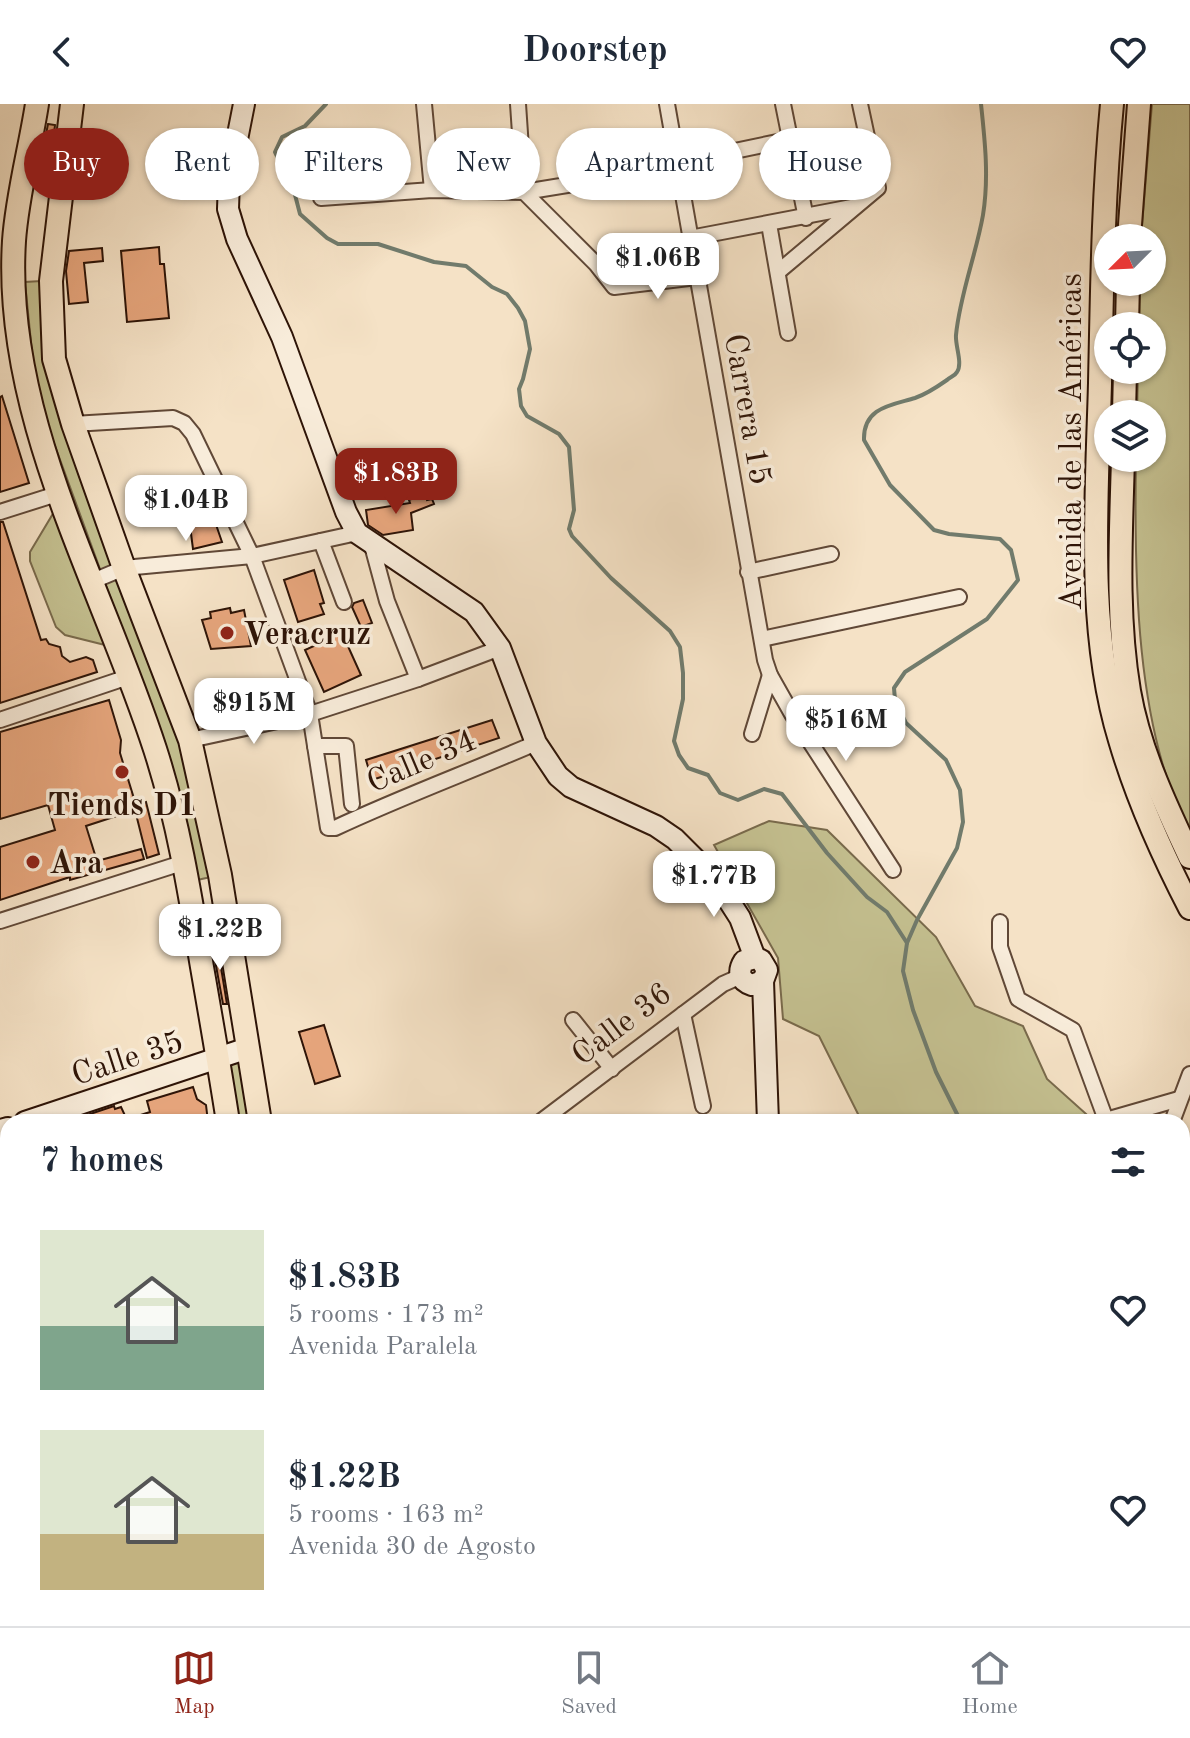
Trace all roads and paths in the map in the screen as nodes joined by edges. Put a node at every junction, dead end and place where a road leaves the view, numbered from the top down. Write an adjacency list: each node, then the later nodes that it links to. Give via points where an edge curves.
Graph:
1 (37, 104): 25 (main road)
2 (72, 104): 27 (main road, via 51,281 54,359)
3 (244, 104): 31 (main road, via 228,209 346,512)
4 (424, 104): 14 (street)
5 (518, 104): 11 (street)
6 (667, 104): 12 (street, Carrera 15)
7 (783, 104): 13 (street)
8 (860, 104): 18 (street, via 878,188)
9 (1112, 104): 55 (main road, Avenida de las Américas, via 1105,178 1096,565 1105,668 1119,738 1137,791)
10 (1139, 104): 21 (main road)
11 (520, 128)
12 (671, 128)
13 (789, 128)
14 (427, 136)
15 (532, 200): 24 (street, via 614,287)
16 (683, 200): 22 (street, Carrera 15)
17 (803, 200): 19 (street)
18 (856, 206): 19 (street); 23 (street)
19 (806, 218): 20 (street)
20 (769, 224): 22 (street); 23 (street)
21 (1130, 224)
22 (690, 238): 24 (street, Carrera 15)
23 (778, 272): 26 (street)
24 (697, 277): 36 (street, Carrera 15)
25 (8, 301): 29 (main road, via 37,425)
26 (788, 333)
27 (73, 424): 34 (street, via 173,418 184,423); 35 (main road)
28 (1123, 472): 52 (main road, Avenida de las Américas, via 1120,599 1129,690 1156,780)
29 (60, 493): 30 (street); 37 (main road)
30 (0, 512)
31 (364, 538): 32 (street); 41 (main road, via 474,612); 44 (street)
32 (321, 541): 34 (street); 39 (street)
33 (831, 554): 36 (street)
34 (252, 556): 35 (street); 45 (street)
35 (124, 568): 37 (street); 48 (main road)
36 (748, 572): 40 (street, Carrera 15)
37 (93, 581): 43 (main road)
38 (959, 597): 40 (street)
39 (344, 602)
40 (762, 639): 42 (street, Carrera 15)
41 (500, 648): 44 (street); 49 (main road)
42 (770, 675): 47 (street, Carrera 15); 54 (street, Carrera 15)
43 (128, 677): 46 (street); 53 (main road, via 155,750)
44 (418, 679): 45 (street)
45 (310, 714): 48 (street); 50 (street)
46 (0, 720)
47 (752, 734)
48 (190, 740): 63 (main road, via 220,875)
49 (536, 743): 50 (street, Calle 34, via 335,828 328,828); 58 (main road, via 571,787 656,826 708,871 740,918)
50 (315, 746): 51 (street, via 346,746)
51 (352, 804)
52 (1190, 857)
53 (185, 862): 56 (street); 64 (main road)
54 (893, 870)
55 (1190, 908)
56 (0, 921)
57 (1000, 922): 74 (street, via 1000,947 1018,999 1073,1030)
58 (755, 958): 59 (main road, via 744,961); 60 (main road, via 765,965)
59 (741, 976): 60 (main road, via 752,985); 61 (street, Calle 36)
60 (763, 981): 73 (main road)
61 (683, 1014): 65 (street, Calle 36); 68 (street)
62 (573, 1020): 65 (street)
63 (248, 1048): 64 (main road, Calle 35); 71 (main road)
64 (218, 1059): 69 (main road, Calle 35); 70 (main road)
65 (612, 1069): 72 (street, Calle 36)
66 (1190, 1074): 67 (street)
67 (1179, 1099): 75 (street); 76 (street)
68 (703, 1106)
69 (50, 1114)
70 (227, 1114)
71 (259, 1114)
72 (551, 1114)
73 (768, 1114)
74 (1104, 1114)
75 (1127, 1114)
76 (1174, 1114)

